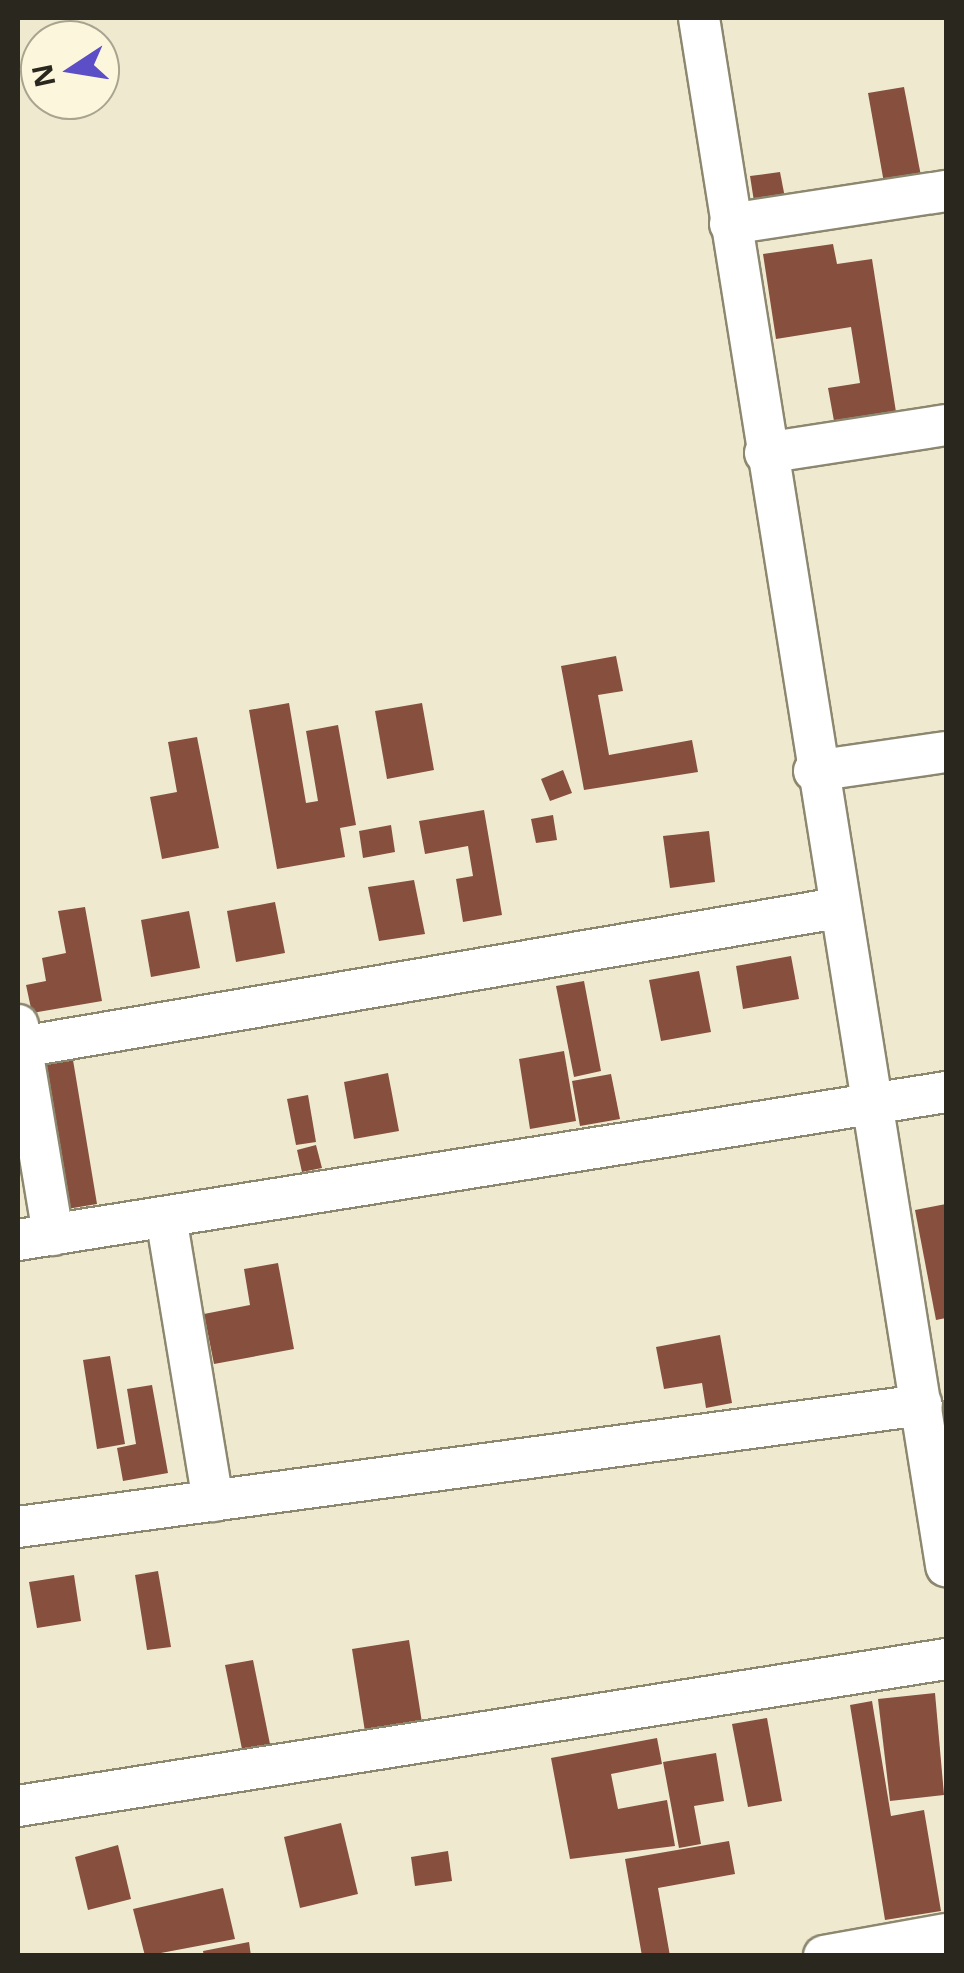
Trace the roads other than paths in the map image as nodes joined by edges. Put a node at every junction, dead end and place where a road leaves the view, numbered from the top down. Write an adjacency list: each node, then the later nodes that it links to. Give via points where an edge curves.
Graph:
1 (699, 18): 3 (street)
2 (946, 191): 3 (street)
3 (730, 224): 5 (street)
4 (946, 425): 5 (street)
5 (766, 452): 7 (street)
6 (946, 752): 7 (street)
7 (814, 771): 8 (street)
8 (838, 908): 9 (street); 11 (street)
9 (19, 1036): 13 (street)
10 (946, 1092): 11 (street)
11 (872, 1104): 12 (street); 14 (street)
12 (166, 1218): 13 (street); 16 (street)
13 (35, 1238)
14 (931, 1362): 15 (street)
15 (922, 1405): 16 (street); 18 (street)
16 (213, 1501): 17 (street)
17 (18, 1527)
18 (946, 1566)
19 (946, 1659): 20 (street)
20 (18, 1806)
21 (946, 1934): 22 (street)
22 (824, 1956)

